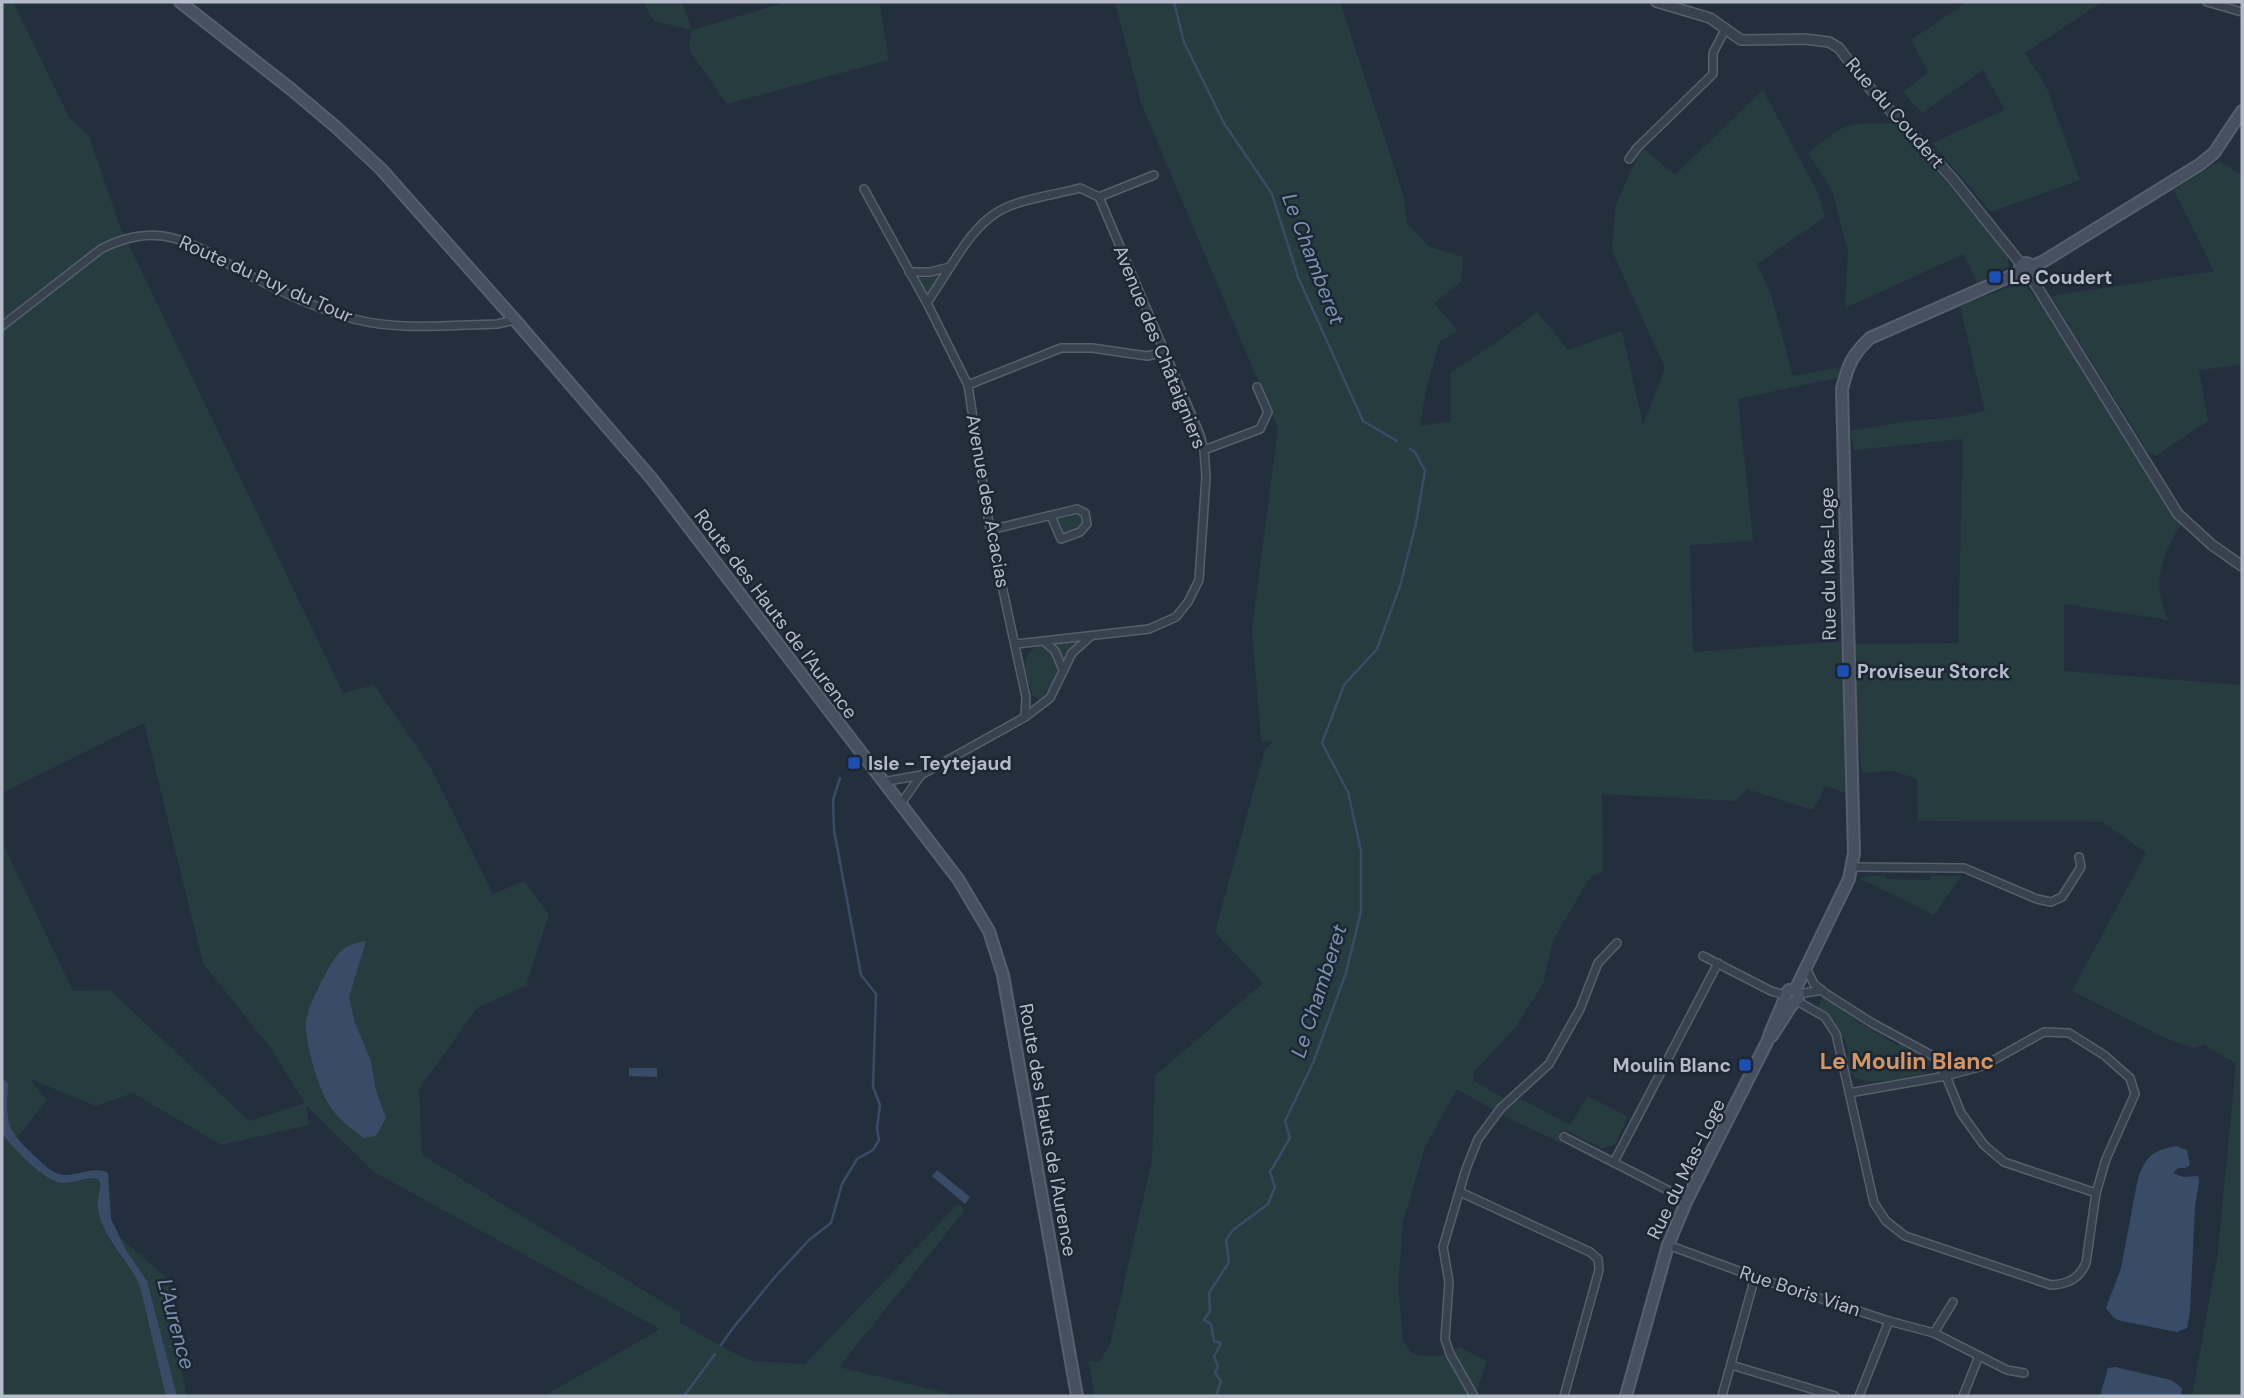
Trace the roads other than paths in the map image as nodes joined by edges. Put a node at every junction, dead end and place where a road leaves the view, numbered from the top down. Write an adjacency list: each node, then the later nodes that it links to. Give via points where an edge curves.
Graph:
1 (180, 2): 15 (main road, Route des Hauts de l'Aurence, via 381,169)
2 (1656, 2): 5 (street, Rue du Coudert, via 1702,15)
3 (2207, 2): 4 (street)
4 (2242, 12)
5 (1726, 28): 7 (street, via 1713,53 1713,74); 12 (street, Rue du Coudert, via 1741,40 1805,39 1839,48)
6 (2242, 111): 12 (main road, Rue du Mas-Loge, via 2204,162)
7 (1629, 159)
8 (1154, 175): 10 (street)
9 (864, 189): 13 (street, Avenue des Acacias)
10 (1099, 197): 11 (street, via 1080,188 999,211 966,242); 17 (street, Avenue des Châtaigniers)
11 (950, 267): 13 (street); 14 (street)
12 (2026, 269): 23 (street, Rue du Coudert, via 2178,514); 33 (main road, Rue du Mas-Loge, via 1870,338 1848,364 1842,389)
13 (909, 272): 14 (street, Avenue des Acacias)
14 (927, 303): 18 (street, Avenue des Acacias)
15 (515, 320): 16 (street, Route du Puy du Tour, via 387,325 354,319 321,308 172,237 156,236 119,240 101,249); 30 (main road, Route des Hauts de l'Aurence, via 652,479)
16 (2, 326)
17 (1165, 352): 18 (street, via 1147,356 1061,348); 20 (street, Avenue des Châtaigniers)
18 (968, 385): 22 (street, Avenue des Acacias)
19 (1257, 387): 20 (street, via 1268,412 1261,429)
20 (1204, 450): 24 (street, Avenue des Châtaigniers, via 1199,580 1188,602 1161,625)
21 (1051, 516): 21 (street, via 1077,509 1085,513 1087,524 1061,539); 22 (street)
22 (990, 530): 26 (street, Avenue des Acacias)
23 (2242, 566)
24 (1092, 636): 25 (street, Avenue des Châtaigniers); 27 (street, via 1072,653)
25 (1045, 642): 26 (street, Avenue des Châtaigniers); 27 (street, via 1055,651)
26 (1016, 645): 28 (street, Avenue des Acacias)
27 (1063, 670): 28 (street, via 1050,698)
28 (1025, 717): 29 (street)
29 (921, 775): 30 (street); 31 (street)
30 (883, 782): 31 (main road, Route des Hauts de l'Aurence)
31 (900, 805): 55 (main road, Route des Hauts de l'Aurence, via 958,879 996,951)
32 (2079, 857): 33 (street, via 2081,867 2062,897 2050,902 1964,868)
33 (1853, 867): 37 (main road, Rue du Mas-Loge)
34 (1617, 943): 44 (street, via 1598,963 1580,1009 1549,1064 1501,1108 1478,1139)
35 (1703, 956): 36 (street)
36 (1718, 963): 39 (street); 43 (street)
37 (1805, 966): 38 (street); 39 (main road, Rue du Mas-Loge)
38 (1822, 990): 39 (street); 40 (street, via 1933,1056)
39 (1792, 997): 41 (street, via 1831,1024); 46 (main road, Rue du Mas-Loge)
40 (1946, 1076): 41 (street); 45 (street, via 1961,1113 1984,1145 2004,1162); 45 (street, via 1983,1066 2045,1032 2069,1033 2104,1055 2130,1079 2135,1094)
41 (1849, 1093): 45 (street, via 1874,1203 1886,1221 1905,1236 2051,1285 2064,1284 2075,1279 2086,1263)
42 (1564, 1137): 43 (street)
43 (1614, 1162): 46 (street)
44 (1460, 1192): 56 (street, via 1443,1247 1449,1282 1446,1339); 57 (street, via 1598,1259 1599,1270)
45 (2096, 1193)
46 (1687, 1200): 47 (main road, Rue du Mas-Loge)
47 (1668, 1245): 48 (street, Rue Boris Vian); 58 (main road, Rue du Mas-Loge)
48 (1755, 1277): 50 (street, Rue Boris Vian); 53 (street)
49 (1952, 1302): 51 (street)
50 (1889, 1321): 51 (street, Rue Boris Vian); 61 (street)
51 (1934, 1333): 52 (street, Rue Boris Vian)
52 (1979, 1356): 54 (street, Rue Boris Vian); 62 (street)
53 (1731, 1365): 59 (street); 60 (street)
54 (2024, 1373)
55 (1077, 1396)
56 (1474, 1396)
57 (1564, 1396)
58 (1626, 1396)
59 (1721, 1396)
60 (1835, 1396)
61 (1858, 1396)
62 (1963, 1396)

